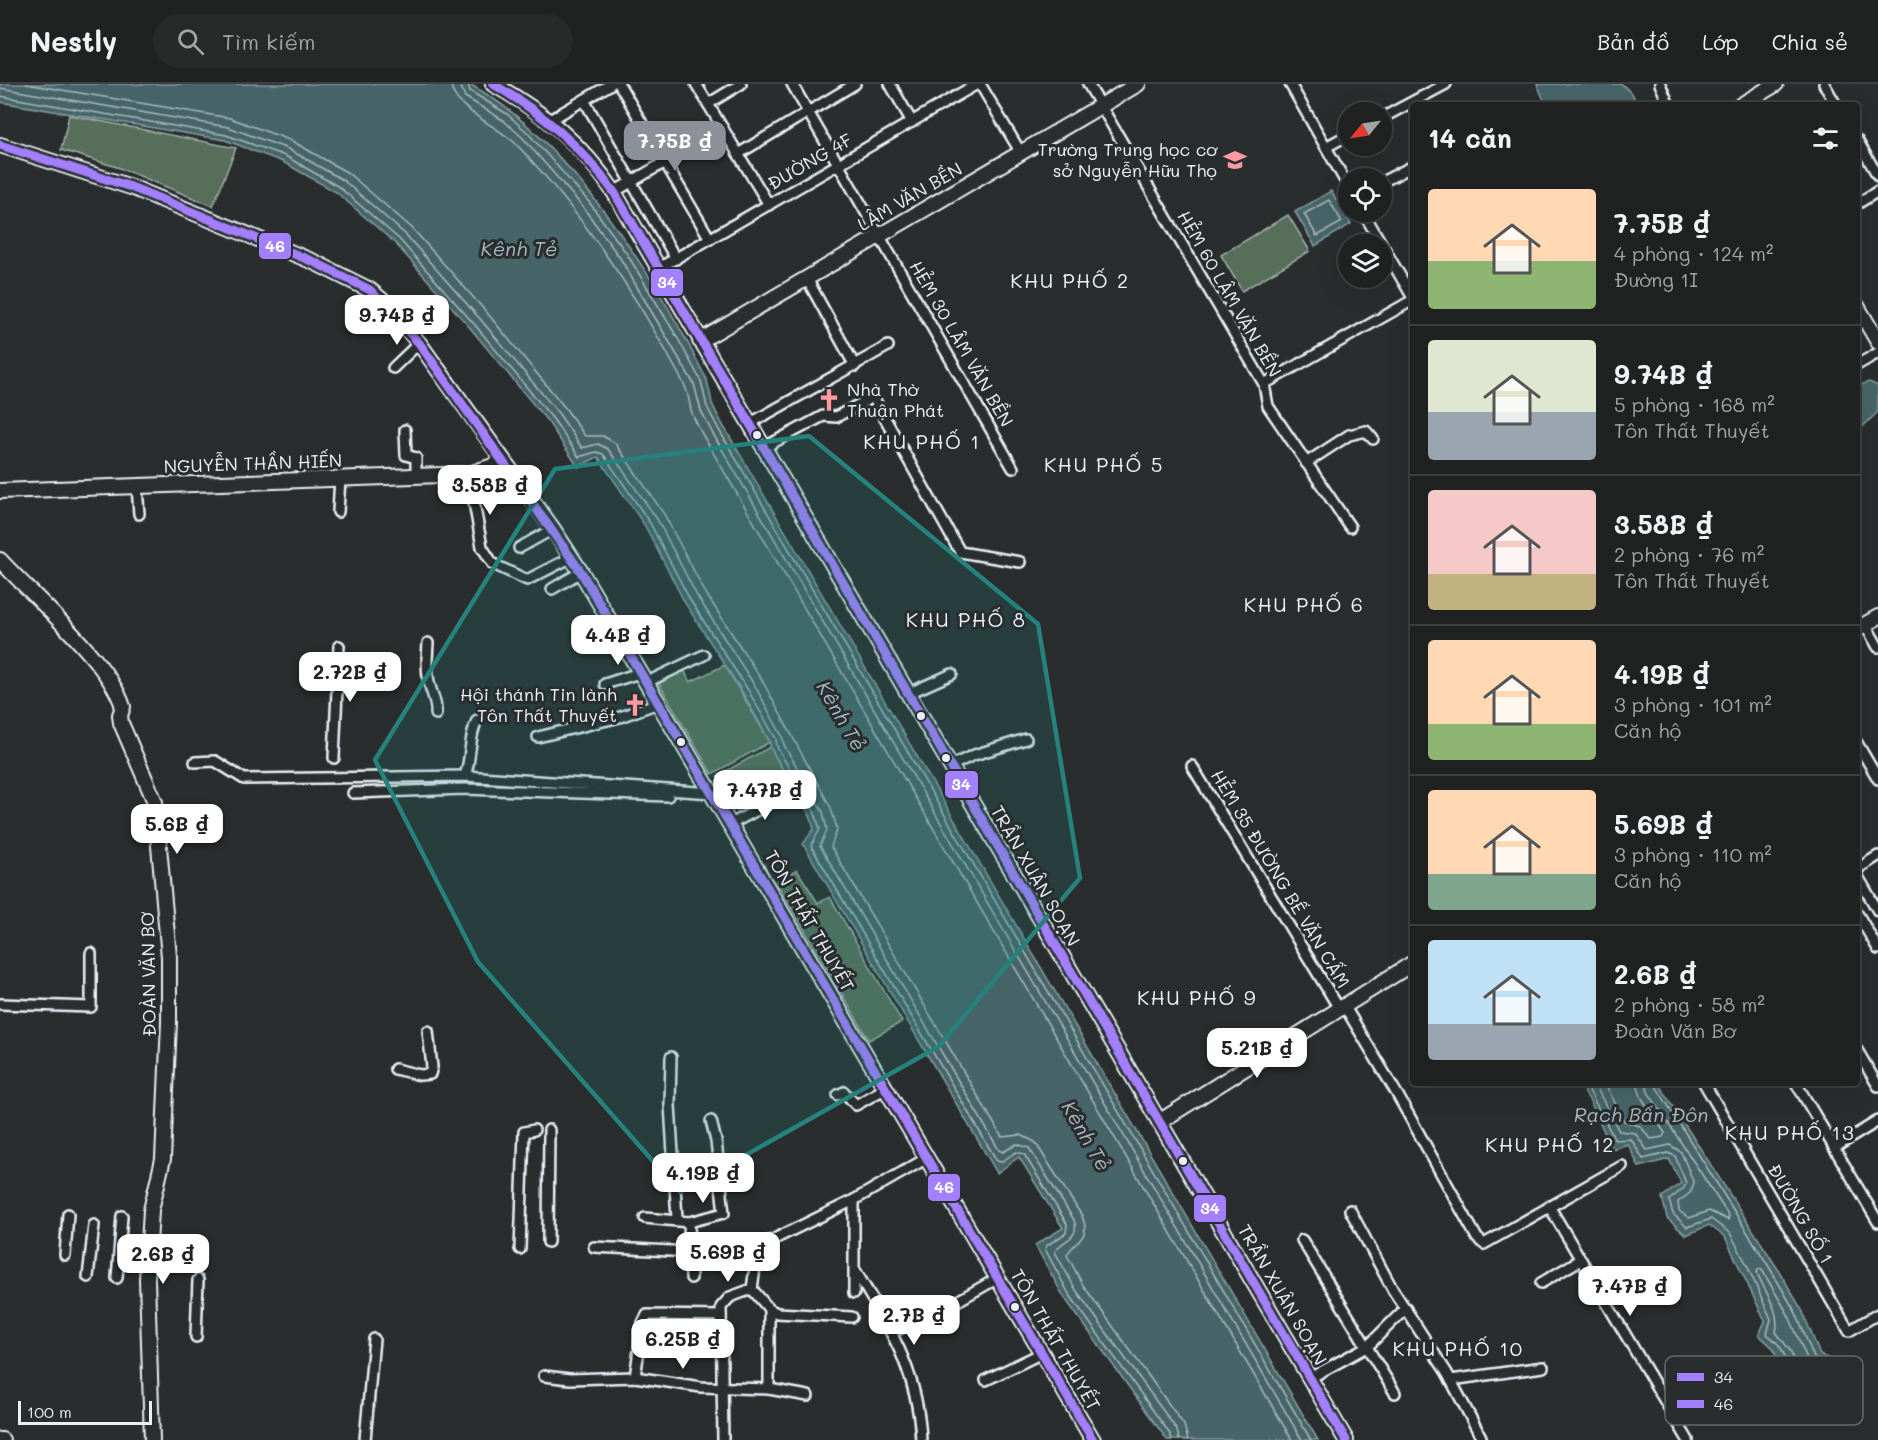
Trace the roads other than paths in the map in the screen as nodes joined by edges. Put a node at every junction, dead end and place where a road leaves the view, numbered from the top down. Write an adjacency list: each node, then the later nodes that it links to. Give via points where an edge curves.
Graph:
1 (493, 84): 27 (main road, TRẦN XUÂN SOẠN)
2 (611, 84): 17 (street)
3 (620, 84): 36 (street)
4 (696, 84): 23 (street)
5 (741, 84): 23 (street)
6 (792, 84): 25 (street, HẺM 30 LÂM VĂN BỀN)
7 (855, 84): 25 (street)
8 (890, 84): 28 (street)
9 (979, 84): 28 (street, ĐƯỜNG 4F); 34 (street)
10 (1088, 84): 24 (street, HẺM 60 LÂM VĂN BỀN)
11 (1138, 84): 24 (main road, LÂM VĂN BỀN)
12 (1290, 84): 33 (street)
13 (1446, 84): 18 (street)
14 (1660, 84): 19 (street)
15 (1776, 84): 20 (main road)
16 (1824, 84): 21 (street)
17 (584, 100): 27 (street); 42 (street)
18 (1412, 102)
19 (1668, 102)
20 (1746, 102)
21 (1834, 102)
22 (1410, 103): 26 (street)
23 (708, 104): 29 (street)
24 (1101, 106): 34 (main road, LÂM VĂN BỀN); 66 (street, HẺM 60 LÂM VĂN BỀN)
25 (808, 112): 35 (street); 37 (street, HẺM 30 LÂM VĂN BỀN)
26 (1392, 113)
27 (550, 120): 44 (main road, TRẦN XUÂN SOẠN, via 583,152)
28 (912, 122): 37 (street, ĐƯỜNG 4F)
29 (723, 128): 35 (street); 36 (street)
30 (1338, 140): 33 (street)
31 (1860, 145): 40 (street)
32 (0, 146): 60 (main road, TÔN THẤT THUYẾT, via 131,187 314,262 370,290)
33 (1326, 147): 38 (street)
34 (1021, 153): 48 (main road, LÂM VĂN BỀN)
35 (738, 154): 46 (street)
36 (665, 162): 42 (street); 49 (street)
37 (839, 164): 46 (street, ĐƯỜNG 4F); 48 (street, HẺM 30 LÂM VĂN BỀN)
38 (1338, 168)
39 (1410, 168): 41 (street)
40 (1878, 176)
41 (1392, 177)
42 (632, 182): 44 (street); 50 (street)
43 (1878, 191): 45 (street)
44 (614, 192): 51 (main road, TRẦN XUÂN SOẠN)
45 (1860, 202)
46 (769, 205): 49 (street, ĐƯỜNG 4F)
47 (1369, 222): 54 (street)
48 (881, 235): 53 (main road, LÂM VĂN BỀN); 73 (street, HẺM 30 LÂM VĂN BỀN)
49 (710, 239): 50 (street, ĐƯỜNG 4F)
50 (676, 259): 51 (street, ĐƯỜNG 4F)
51 (659, 268): 58 (main road, TRẦN XUÂN SOẠN)
52 (1410, 276): 54 (street)
53 (807, 279): 58 (main road, LÂM VĂN BỀN); 64 (street)
54 (1403, 280): 55 (street)
55 (1410, 293)
56 (1410, 301): 66 (street)
57 (1860, 311): 59 (main road)
58 (700, 341): 67 (main road, TRẦN XUÂN SOẠN)
59 (1878, 342)
60 (419, 343): 65 (street); 71 (main road, TÔN THẤT THUYẾT)
61 (888, 346): 64 (street)
62 (1878, 353): 63 (street)
63 (1860, 363)
64 (855, 366): 67 (street)
65 (393, 368)
66 (1264, 384): 72 (street, HẺM 60 LÂM VĂN BỀN, via 1268,406)
67 (749, 424): 70 (main road, TRẦN XUÂN SOẠN)
68 (405, 430): 75 (street, via 406,455 416,458)
69 (1373, 439): 72 (street, via 1366,431 1349,435)
70 (763, 448): 86 (street, via 823,416 836,417 873,397 960,552); 98 (main road, TRẦN XUÂN SOẠN)
71 (505, 462): 74 (main road, NGUYỄN THẦN HIẾN); 82 (main road, TÔN THẤT THUYẾT)
72 (1306, 463): 81 (street, HẺM 60 LÂM VĂN BỀN)
73 (1013, 468)
74 (469, 474): 75 (main road, NGUYỄN THẦN HIẾN); 84 (street, via 482,547 493,564 527,580)
75 (416, 475): 76 (main road, NGUYỄN THẦN HIẾN)
76 (340, 478): 77 (main road, NGUYỄN THẦN HIẾN); 79 (street)
77 (137, 486): 78 (main road, NGUYỄN THẦN HIẾN); 80 (street)
78 (0, 491)
79 (338, 513)
80 (139, 514)
81 (1350, 527)
82 (553, 529): 83 (street); 84 (main road, TÔN THẤT THUYẾT)
83 (519, 548)
84 (572, 557): 87 (main road, TÔN THẤT THUYẾT)
85 (0, 560): 191 (main road, ĐOÀN VĂN BƠ, via 80,643 119,692 121,723 154,802 169,957 169,1022 163,1159 151,1210 147,1279)
86 (1020, 562)
87 (581, 572): 88 (street); 96 (main road, TÔN THẤT THUYẾT)
88 (552, 589)
89 (1878, 617): 90 (main road)
90 (1861, 627): 93 (street)
91 (428, 643): 100 (street, via 426,664)
92 (339, 646): 105 (street)
93 (1878, 647)
94 (704, 655): 96 (street)
95 (952, 674): 98 (street)
96 (642, 678): 97 (street); 99 (main road, TÔN THẤT THUYẾT)
97 (604, 684)
98 (908, 694): 107 (main road, TRẦN XUÂN SOẠN)
99 (658, 703): 102 (street, via 620,717); 113 (main road, TÔN THẤT THUYẾT)
100 (436, 714)
101 (477, 720): 109 (street, via 468,744)
102 (538, 737)
103 (1026, 739): 107 (street)
104 (1860, 748): 110 (street)
105 (334, 758)
106 (195, 762): 109 (street, via 215,761 244,779)
107 (950, 766): 136 (main road, TRẦN XUÂN SOẠN)
108 (1192, 766): 124 (street, HẺM 35 ĐƯỜNG BẾ VĂN CẤM)
109 (465, 776): 113 (street)
110 (1878, 779)
111 (352, 793): 113 (street, via 465,789)
112 (787, 794): 114 (street)
113 (714, 795): 114 (main road, TÔN THẤT THUYẾT)
114 (731, 824): 132 (main road, TÔN THẤT THUYẾT)
115 (1878, 856): 116 (street)
116 (1860, 867)
117 (1860, 880): 118 (street)
118 (1878, 911)
119 (1860, 918): 120 (street)
120 (1878, 949)
121 (91, 953): 123 (street, via 91,1007)
122 (1410, 965): 124 (main road)
123 (0, 1004)
124 (1342, 1008): 136 (main road); 143 (street, HẺM 35 ĐƯỜNG BẾ VĂN CẤM, via 1397,1094 1477,1238 1484,1244 1498,1238)
125 (428, 1031): 128 (street, via 430,1074 420,1076)
126 (1860, 1055): 131 (street)
127 (671, 1057): 148 (street)
128 (395, 1069)
129 (1706, 1086): 170 (street, ĐƯỜNG SỐ 1, via 1849,1330)
130 (1798, 1086): 139 (street)
131 (1878, 1086)
132 (886, 1088): 133 (street, via 856,1105 844,1092); 140 (main road, TÔN THẤT THUYẾT)
133 (838, 1095)
134 (711, 1121): 149 (street, via 724,1213)
135 (1878, 1121): 139 (street)
136 (1159, 1122): 181 (main road, TRẦN XUÂN SOẠN)
137 (534, 1130): 155 (street, via 524,1132)
138 (549, 1130): 153 (street)
139 (1834, 1148): 150 (street)
140 (927, 1158): 142 (street); 163 (main road, TÔN THẤT THUYẾT)
141 (1622, 1166): 143 (street)
142 (854, 1200): 159 (street); 166 (street, via 762,1245)
143 (1549, 1206): 158 (street)
144 (1350, 1210): 168 (street)
145 (68, 1214): 157 (street)
146 (122, 1216): 161 (street)
147 (645, 1218): 148 (street)
148 (677, 1219): 149 (street)
149 (689, 1222): 156 (street)
150 (1878, 1222)
151 (94, 1225): 160 (street)
152 (1302, 1240): 176 (street)
153 (548, 1242)
154 (594, 1247): 156 (street)
155 (520, 1249)
156 (690, 1252): 162 (street)
157 (65, 1255)
158 (1580, 1260): 165 (street); 188 (street)
159 (855, 1270): 167 (street); 173 (street)
160 (88, 1277)
161 (117, 1278)
162 (691, 1278)
163 (998, 1278): 173 (street); 177 (main road, TÔN THẤT THUYẾT)
164 (198, 1280): 174 (street)
165 (1540, 1282)
166 (752, 1289): 169 (street); 171 (street, via 730,1296 722,1303)
167 (854, 1293)
168 (1406, 1308): 176 (street); 183 (street)
169 (769, 1309): 172 (street, via 799,1316); 185 (street)
170 (1878, 1314)
171 (721, 1316): 180 (street, via 647,1315); 184 (street)
172 (852, 1317)
173 (892, 1332): 194 (street, via 909,1369)
174 (196, 1337)
175 (374, 1338): 192 (street)
176 (1368, 1346): 181 (street); 186 (street)
177 (1042, 1353): 182 (street); 195 (main road, TÔN THẤT THUYẾT)
178 (1543, 1367): 183 (street)
179 (544, 1376): 180 (street)
180 (635, 1377): 184 (street, via 701,1387)
181 (1310, 1378): 196 (main road, TRẦN XUÂN SOẠN)
182 (986, 1380)
183 (1451, 1380): 190 (street)
184 (721, 1386): 185 (street); 193 (street)
185 (769, 1389): 187 (street)
186 (1395, 1393)
187 (808, 1396)
188 (1665, 1402)
189 (1679, 1425): 197 (street)
190 (1481, 1437)
191 (152, 1440)
192 (365, 1440)
193 (723, 1440)
194 (921, 1440)
195 (1093, 1440)
196 (1346, 1440)
197 (1688, 1440)

